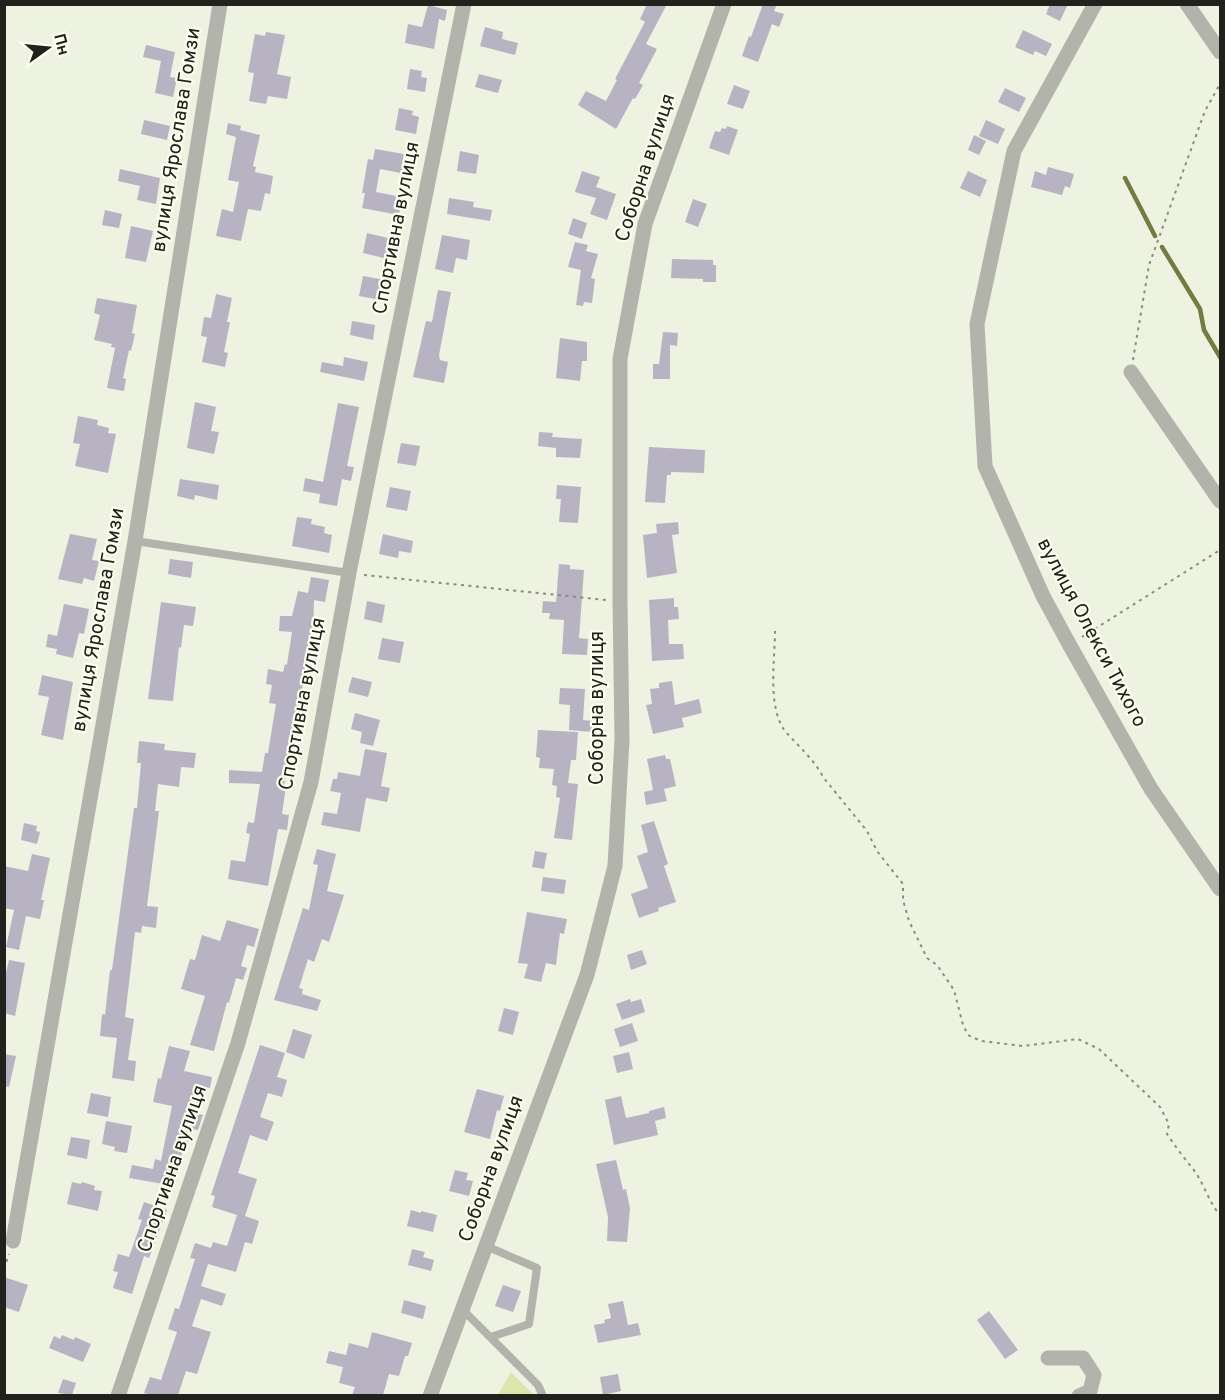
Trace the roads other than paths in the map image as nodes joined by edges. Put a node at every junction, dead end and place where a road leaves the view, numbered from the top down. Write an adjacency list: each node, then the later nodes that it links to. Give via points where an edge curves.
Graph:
1 (220, 4): 9 (street, вулиця Ярослава Гомзи)
2 (464, 4): 10 (street, Спортивна вулиця)
3 (724, 4): 13 (street, Соборна вулиця, via 645,224 620,359 622,740 615,866 587,975)
4 (1095, 4): 11 (street, вулиця Олекси Тихого, via 1014,151 977,324 985,466 1042,596 1150,789)
5 (1187, 4): 6 (street)
6 (1221, 52)
7 (1131, 372): 8 (street)
8 (1221, 501)
9 (135, 541): 10 (lane); 12 (street, вулиця Ярослава Гомзи)
10 (349, 573): 17 (street, Спортивна вулиця, via 311,782 238,1043)
11 (1221, 889)
12 (13, 1241)
13 (486, 1246): 14 (street, Соборна вулиця); 15 (lane, via 537,1268 529,1324)
14 (462, 1308): 15 (lane); 18 (street, Соборна вулиця)
15 (490, 1337): 19 (lane, via 538,1385)
16 (1047, 1358): 20 (street, via 1083,1358 1094,1375 1090,1391)
17 (118, 1395)
18 (430, 1395)
19 (543, 1395)
20 (1079, 1395)

